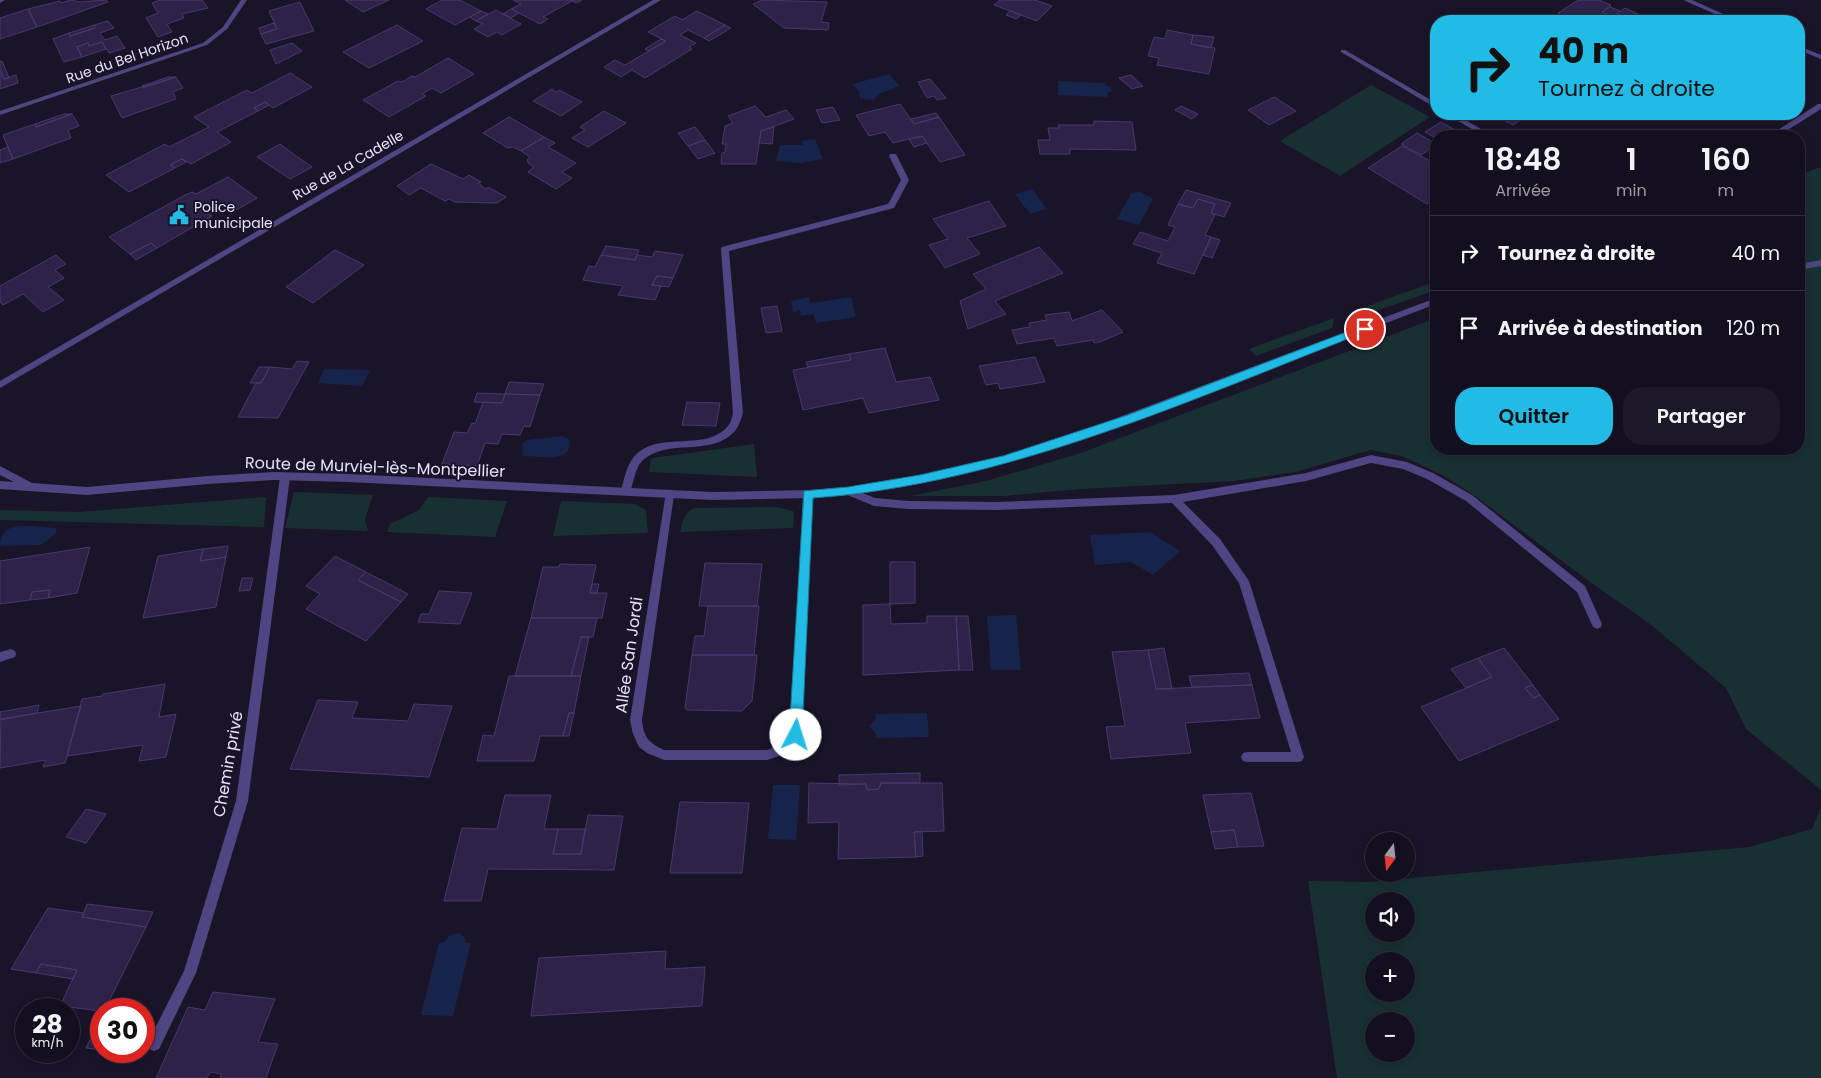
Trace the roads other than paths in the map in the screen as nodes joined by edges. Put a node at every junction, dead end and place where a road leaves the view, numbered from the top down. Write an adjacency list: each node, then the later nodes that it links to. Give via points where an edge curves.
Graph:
1 (244, 0): 10 (street, Rue du Bel Horizon, via 225,28 205,44)
2 (658, 0): 20 (street, Rue de La Cadelle)
3 (1686, 0): 4 (street)
4 (1722, 15)
5 (1805, 50): 7 (street)
6 (1343, 51): 8 (street)
7 (1821, 57)
8 (1430, 102)
9 (1821, 106): 11 (street)
10 (0, 114)
11 (1805, 116)
12 (1461, 120): 14 (street)
13 (1799, 120): 15 (street)
14 (1478, 130)
15 (1783, 130)
16 (893, 156): 26 (street, via 905,180 892,206 725,249 737,423 732,431 716,439 660,448 639,457)
17 (1821, 263): 18 (street)
18 (1805, 266)
19 (1430, 304): 25 (street, Route de Murviel-lès-Montpellier, via 1085,434 1003,460)
20 (0, 385)
21 (0, 470): 24 (street, Route de Murviel-lès-Montpellier)
22 (285, 477): 24 (street, Route de Murviel-lès-Montpellier, via 241,477 87,491); 26 (street, Route de Murviel-lès-Montpellier); 32 (street, Chemin privé, via 242,801 190,973)
23 (0, 485): 24 (street, Route de Murviel-lès-Montpellier)
24 (33, 487)
25 (848, 491): 27 (street, Route de Murviel-lès-Montpellier); 29 (street, via 874,502 919,505 997,506)
26 (626, 492): 28 (street, Route de Murviel-lès-Montpellier)
27 (808, 494): 28 (street, Route de Murviel-lès-Montpellier); 28 (street, Allée San Jordi, via 796,735 787,748 767,755 664,755 648,748 638,736 636,720)
28 (669, 495)
29 (1174, 499): 30 (street, via 1306,477 1371,459 1404,465 1469,498 1582,589); 31 (street, via 1216,542 1244,581 1298,757)
30 (1597, 624)
31 (1247, 757)
32 (155, 1042)

